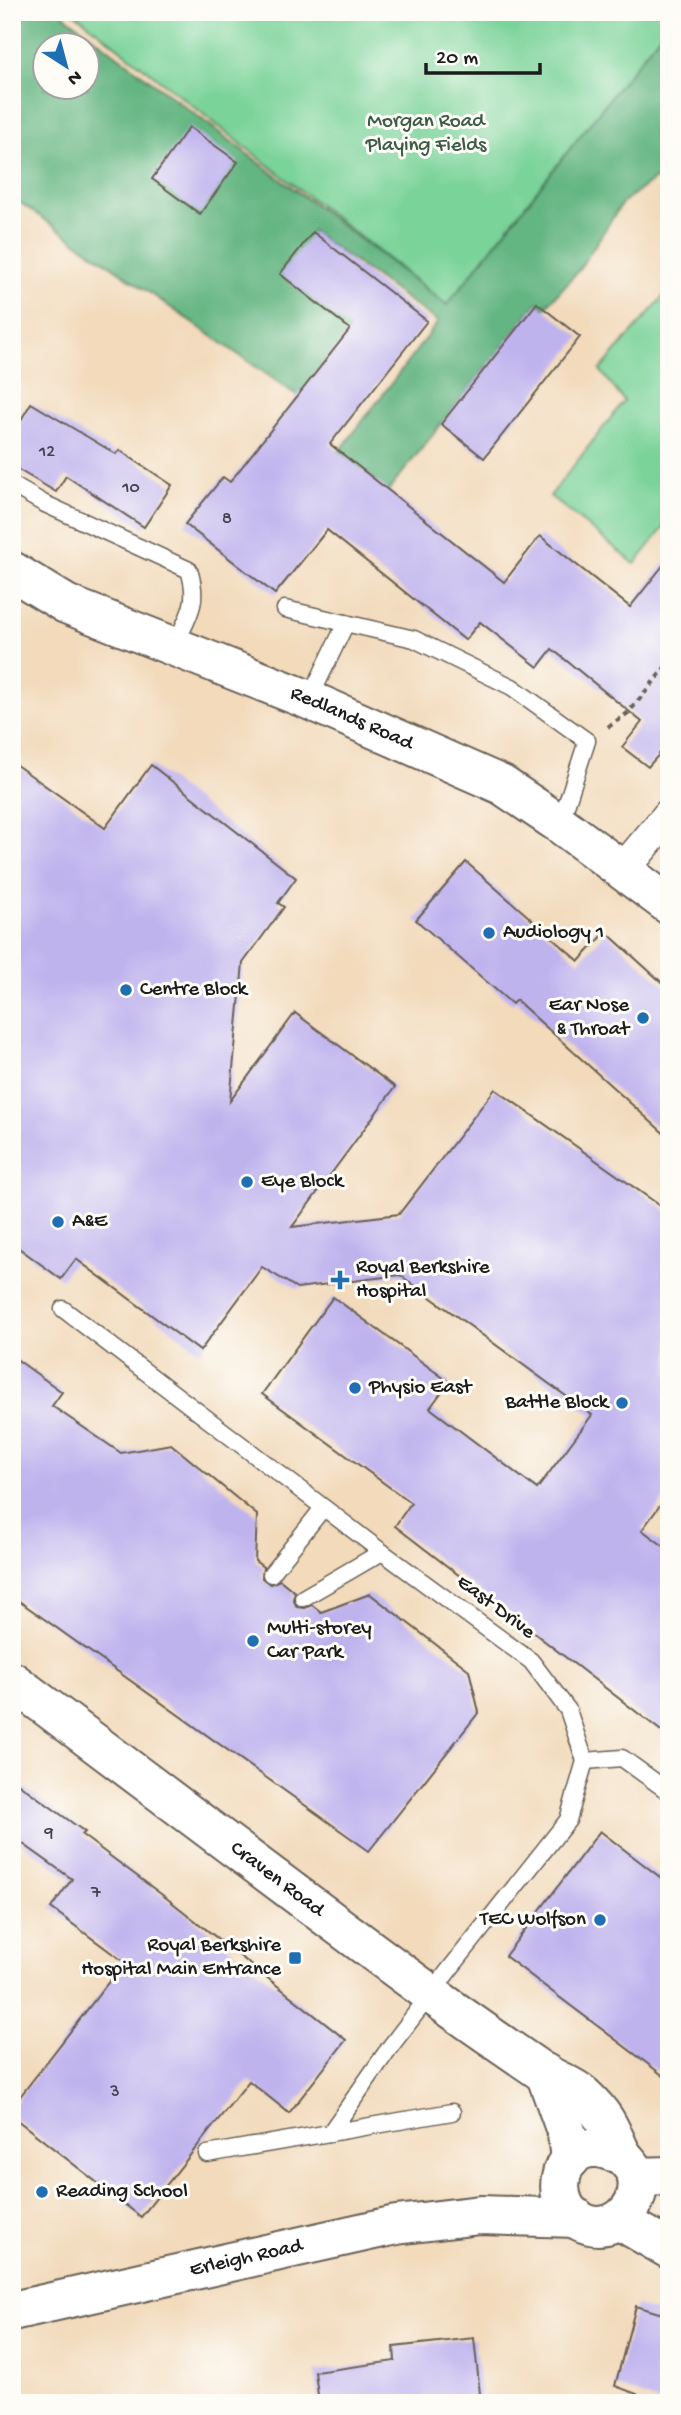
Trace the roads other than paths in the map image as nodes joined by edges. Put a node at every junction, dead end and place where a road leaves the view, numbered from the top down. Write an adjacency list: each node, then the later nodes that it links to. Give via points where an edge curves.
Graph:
1 (12, 485): 5 (lane, via 189,570 194,604)
2 (12, 571): 5 (street, Redlands Road, via 66,604)
3 (285, 609): 4 (lane)
4 (346, 623): 6 (lane); 8 (lane, via 414,639 512,687 587,741)
5 (174, 647): 6 (street, Redlands Road)
6 (309, 700): 8 (street, Redlands Road, via 502,785)
7 (668, 819): 9 (street)
8 (560, 824): 9 (street, Redlands Road)
9 (622, 871): 10 (street, Redlands Road)
10 (669, 905)
11 (63, 1309): 12 (lane, East Drive)
12 (323, 1508): 13 (lane, East Drive); 14 (lane)
13 (382, 1552): 15 (lane); 17 (lane, East Drive, via 531,1661 568,1710)
14 (271, 1574)
15 (303, 1598)
16 (12, 1681): 19 (street, Craven Road)
17 (585, 1761): 18 (lane, via 622,1758); 19 (lane, via 568,1821)
18 (669, 1792)
19 (431, 1994): 20 (street, Craven Road); 22 (lane)
20 (545, 2073): 24 (street, Craven Road, via 581,2092); 25 (street, via 567,2134)
21 (452, 2112): 22 (lane)
22 (330, 2133): 23 (lane)
23 (206, 2154)
24 (642, 2170): 25 (street, via 596,2148 583,2150); 28 (street, via 636,2197)
25 (565, 2171): 26 (street, Erleigh Road); 27 (street, via 563,2203)
26 (480, 2215): 27 (street, Erleigh Road); 30 (street, Erleigh Road, via 396,2225)
27 (577, 2218): 28 (street, via 596,2226)
28 (619, 2220): 29 (street)
29 (669, 2249)
30 (12, 2311)

